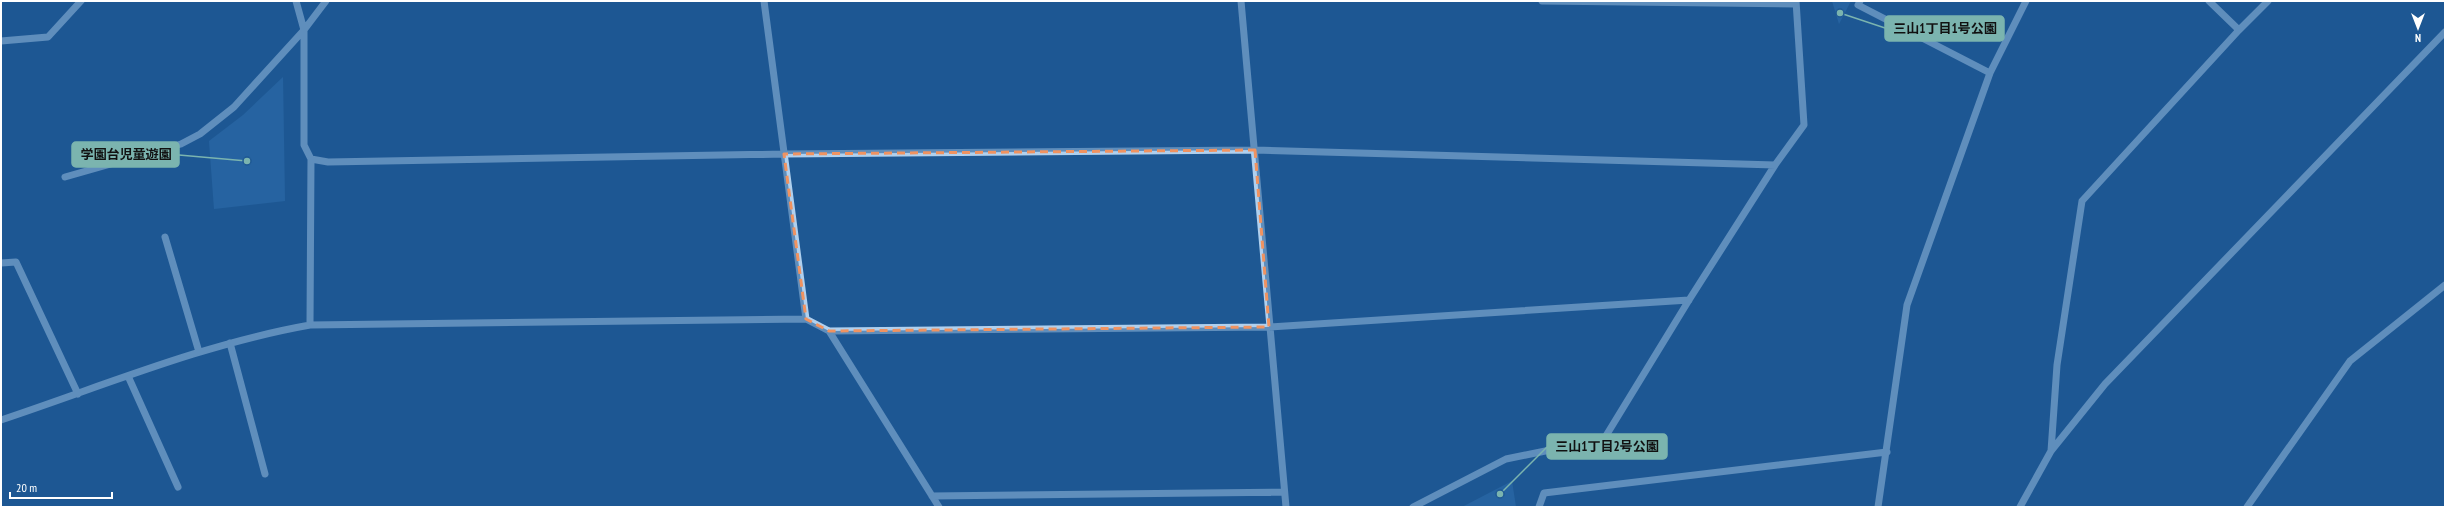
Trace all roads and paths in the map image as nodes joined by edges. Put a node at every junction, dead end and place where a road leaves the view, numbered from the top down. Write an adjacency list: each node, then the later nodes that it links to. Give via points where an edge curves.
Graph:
1 (81, 1): 15 (street, via 48,37)
2 (296, 1): 12 (street)
3 (326, 1): 12 (street)
4 (764, 1): 18 (street)
5 (1241, 1): 17 (street)
6 (1542, 1): 11 (street)
7 (1860, 1): 16 (street, via 1858,6)
8 (2026, 1): 16 (street)
9 (2210, 1): 13 (street)
10 (2268, 1): 13 (street)
11 (1796, 3): 20 (street, via 1804,125)
12 (304, 30): 19 (street, via 304,145); 21 (street, via 234,107 200,134 181,144)
13 (2239, 30): 35 (street, via 2082,201 2057,365)
14 (2445, 32): 35 (street, via 2105,384)
15 (1, 41)
16 (1990, 73): 36 (street, via 1907,305)
17 (1255, 150): 18 (street); 20 (street); 28 (street)
18 (784, 154): 19 (street, via 328,162); 26 (street)
19 (311, 159): 27 (street)
20 (1775, 165): 25 (street)
21 (64, 177)
22 (165, 237): 31 (street)
23 (1, 263): 33 (street, via 16,262)
24 (2445, 285): 47 (street, via 2350,361)
25 (1689, 300): 28 (street); 43 (street, via 1604,439 1506,459)
26 (806, 319): 27 (street); 29 (street)
27 (310, 325): 30 (street)
28 (1269, 327): 29 (street); 39 (street)
29 (829, 331): 40 (street)
30 (230, 343): 31 (street); 37 (street)
31 (199, 352): 32 (street)
32 (128, 376): 33 (street); 38 (street)
33 (78, 394): 34 (street)
34 (1, 420)
35 (2051, 451): 46 (street)
36 (1887, 452): 44 (street, via 1544,492); 45 (street)
37 (265, 474)
38 (178, 487)
39 (1284, 492): 40 (street); 42 (street)
40 (932, 496): 41 (street)
41 (939, 507)
42 (1286, 507)
43 (1413, 507)
44 (1539, 507)
45 (1878, 507)
46 (2020, 507)
47 (2247, 507)

